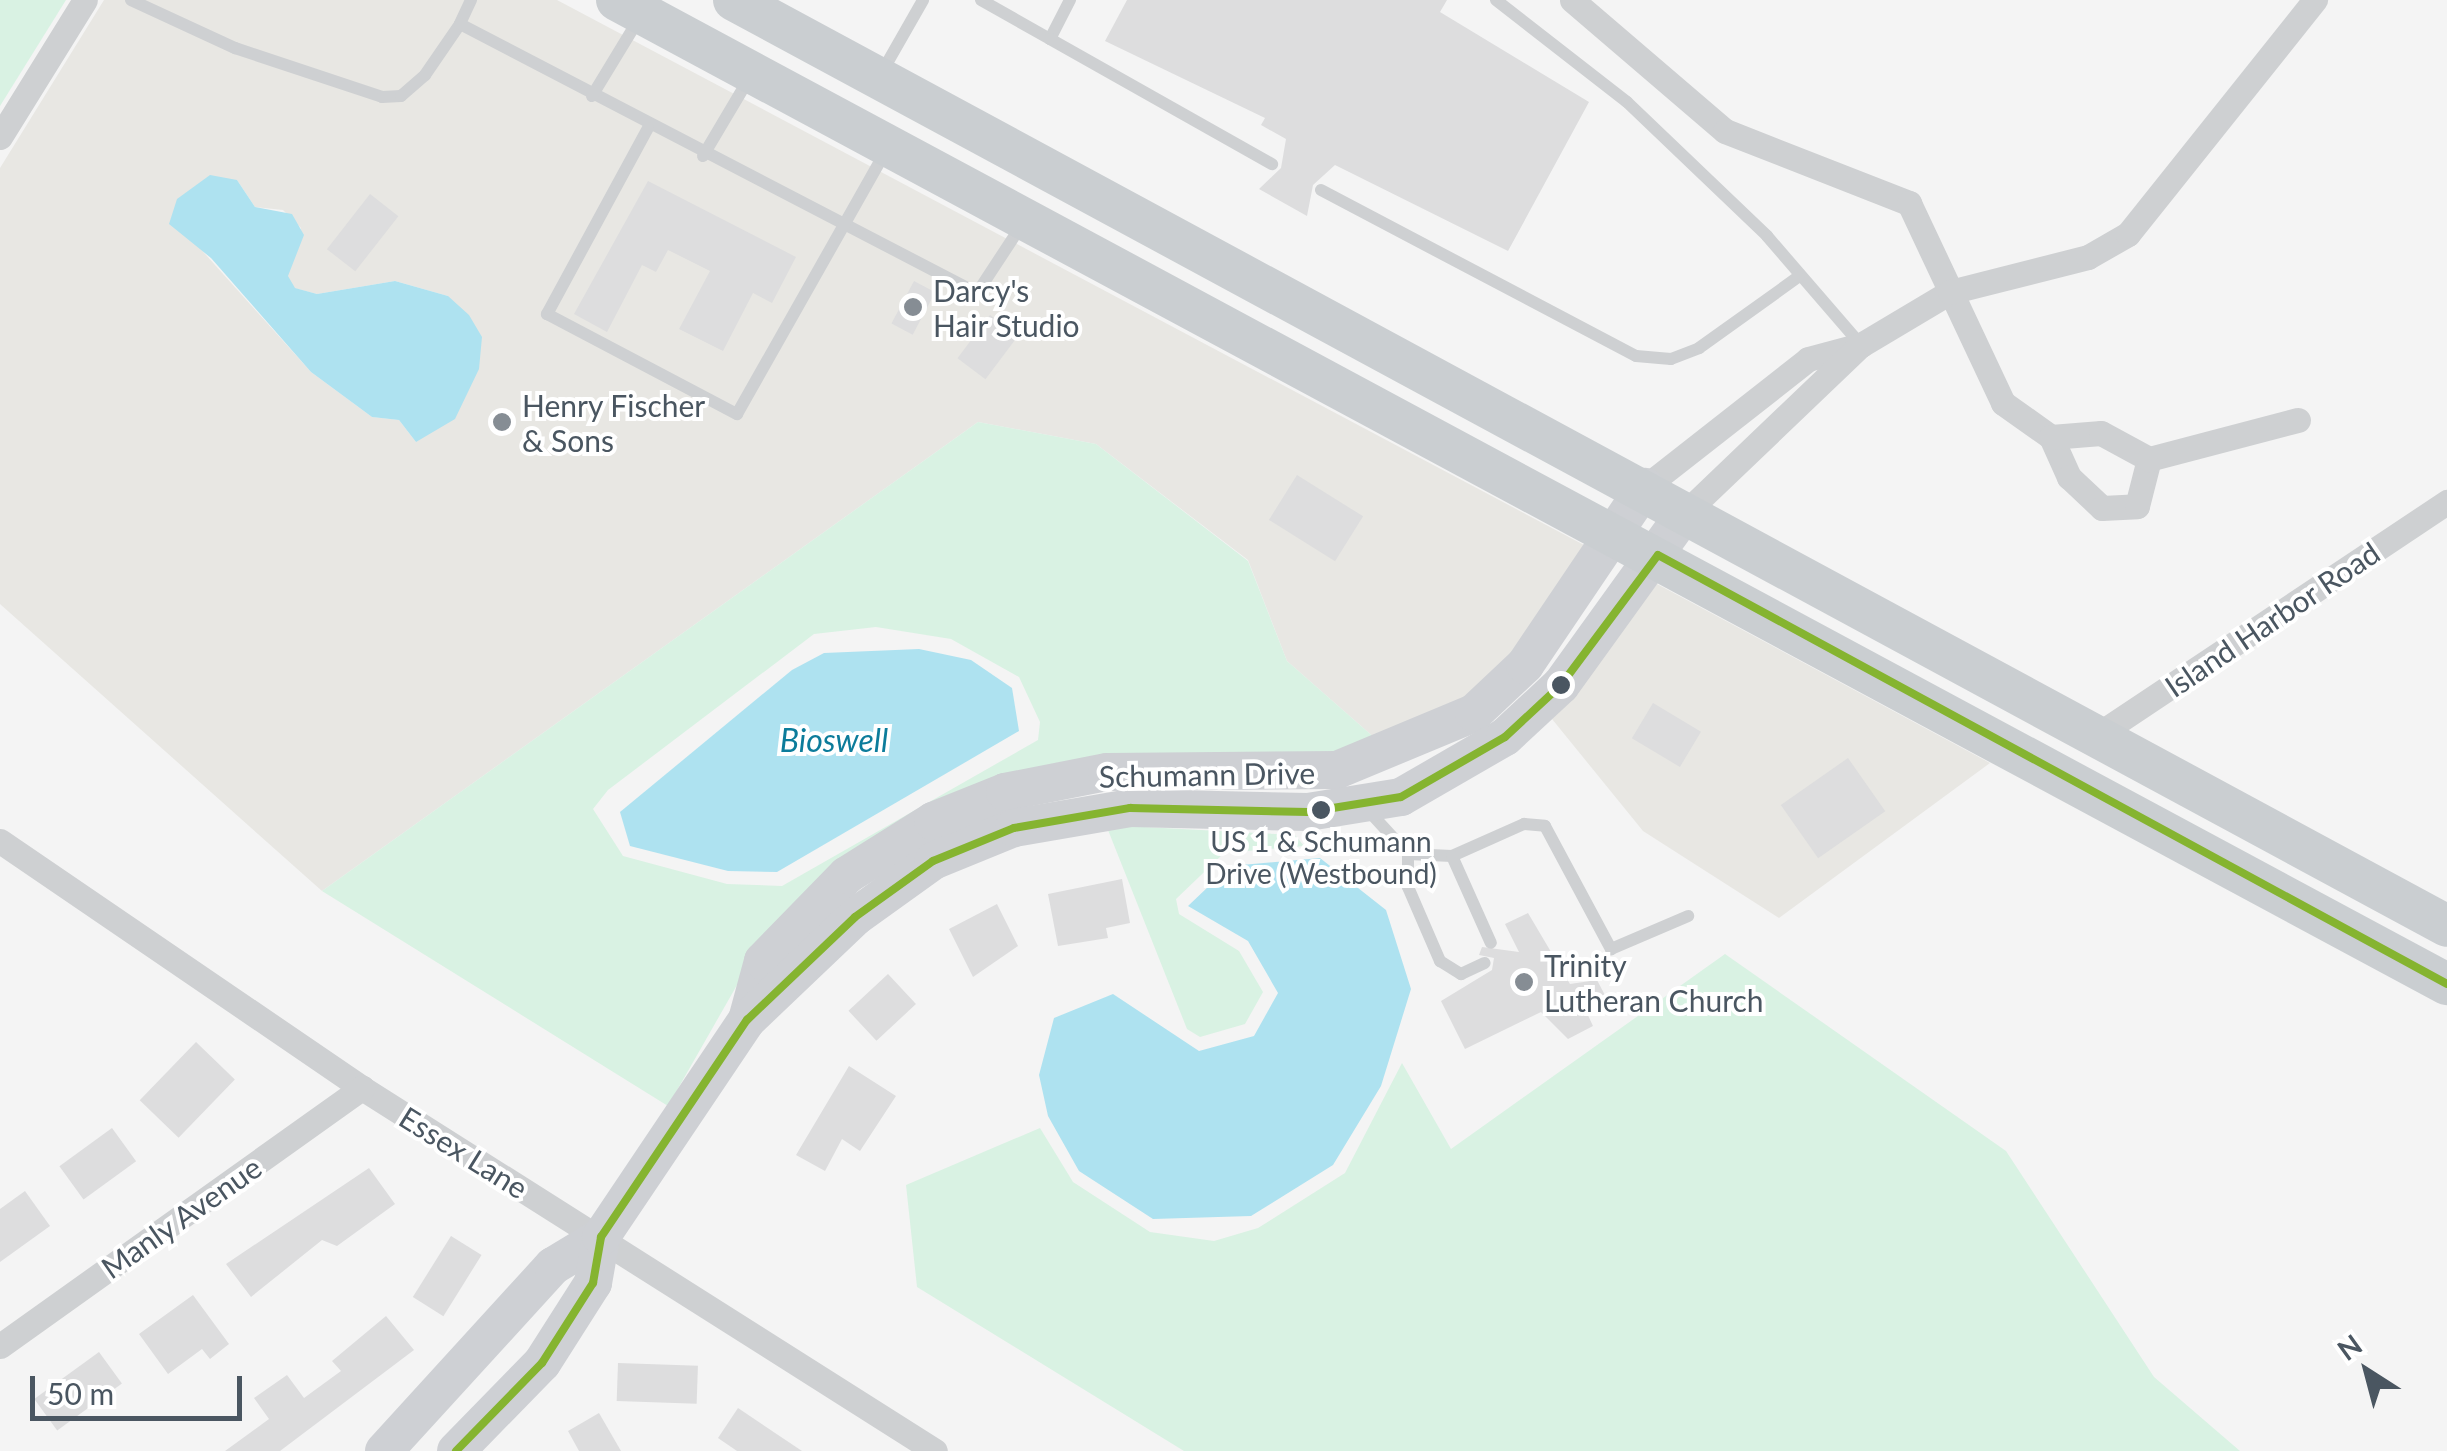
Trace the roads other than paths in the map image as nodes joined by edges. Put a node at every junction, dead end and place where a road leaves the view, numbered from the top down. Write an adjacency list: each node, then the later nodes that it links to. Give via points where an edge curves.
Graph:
1 (85, 0): 18 (street)
2 (131, 0): 12 (lane, via 235,48 382,97 402,96)
3 (471, 0): 12 (lane)
4 (734, 0): 15 (main road)
5 (923, 0): 15 (lane)
6 (981, 0): 13 (lane)
7 (1070, 0): 13 (lane)
8 (1496, 0): 25 (lane, via 1627,102)
9 (1572, 0): 26 (street, via 1725,131 1909,202)
10 (2315, 0): 26 (street, via 2128,234 2088,257)
11 (630, 6): 14 (main road); 16 (lane)
12 (460, 24): 16 (lane)
13 (1050, 39): 21 (lane)
14 (753, 72): 19 (main road); 20 (lane)
15 (878, 77): 31 (main road)
16 (592, 96): 17 (lane)
17 (648, 128): 20 (lane); 24 (lane, via 547,314 737,414)
18 (0, 137)
19 (889, 145): 23 (main road); 24 (lane)
20 (703, 156): 24 (lane)
21 (1272, 164)
22 (1321, 190): 25 (lane, via 1636,356 1671,359 1699,348)
23 (1026, 218): 24 (lane, via 977,293); 34 (main road)
24 (841, 225)
25 (1798, 277): 27 (lane)
26 (1950, 292): 27 (street); 29 (street, via 2002,403)
27 (1861, 344): 31 (street, via 1808,360); 33 (street)
28 (2298, 420): 30 (street)
29 (2051, 437): 30 (street, via 2101,433); 30 (street, via 2069,477 2118,514 2146,490)
30 (2149, 459)
31 (1644, 486): 33 (main road); 34 (street, Schumann Drive)
32 (2447, 502): 36 (street, Island Harbor Road)
33 (1686, 512): 35 (street, Schumann Drive); 36 (main road)
34 (1612, 531): 35 (main road); 37 (street, Schumann Drive, via 1525,665 1474,713)
35 (1658, 555): 38 (street, Schumann Drive, via 1561,685 1504,737 1400,796); 46 (main road)
36 (2096, 736): 43 (main road)
37 (1337, 770): 38 (lane); 47 (street, Schumann Drive, via 1106,772 1005,792 933,821 847,875 763,961)
38 (1363, 805): 40 (lane); 47 (street, Schumann Drive, via 1130,808 1014,828 932,861 855,917 796,983)
39 (0, 841): 48 (street, Essex Lane)
40 (1408, 854): 41 (lane); 45 (lane, via 1408,888 1440,961 1462,974)
41 (1452, 856): 42 (lane, via 1524,824 1544,826 1611,949); 44 (lane)
42 (1688, 916)
43 (2447, 926)
44 (1492, 943)
45 (1486, 962)
46 (2447, 984)
47 (747, 1020): 49 (street, Schumann Drive)
48 (362, 1088): 49 (street, Essex Lane); 50 (street, Manly Avenue)
49 (601, 1237): 51 (street, Schumann Drive, via 554,1266); 52 (street, Schumann Drive, via 593,1283 542,1363); 53 (street, Essex Lane)
50 (0, 1346)
51 (391, 1449)
52 (456, 1451)
53 (934, 1451)

